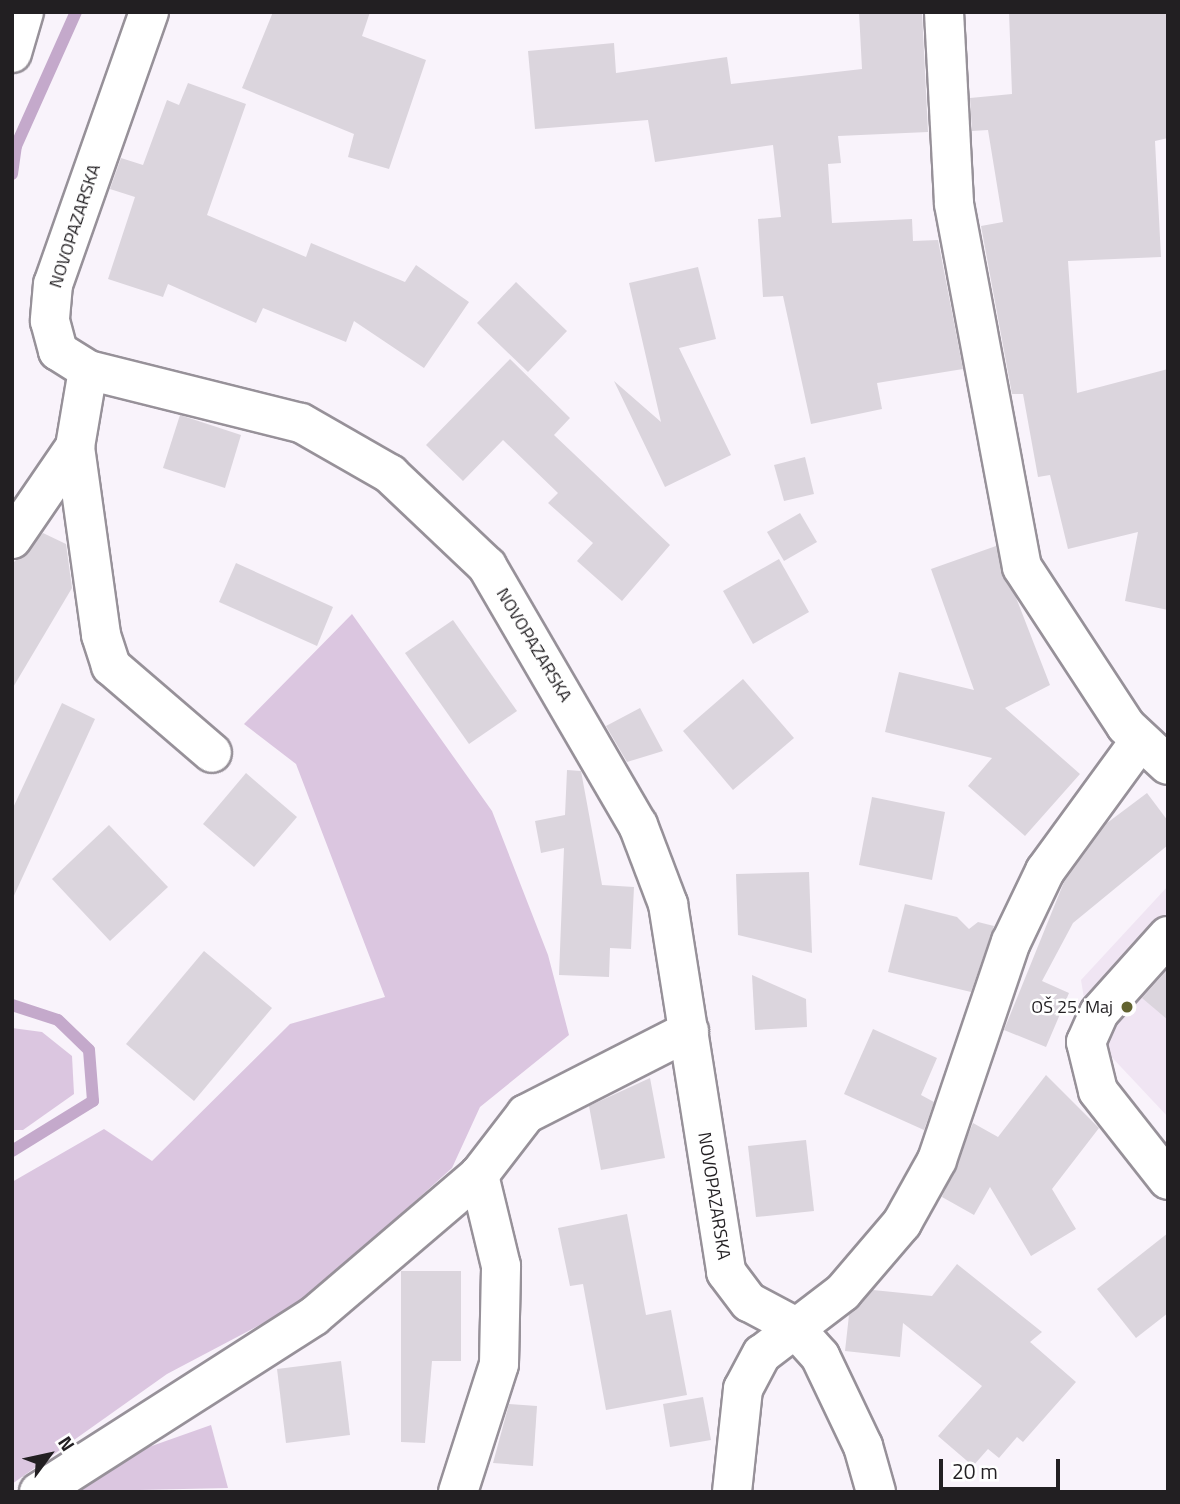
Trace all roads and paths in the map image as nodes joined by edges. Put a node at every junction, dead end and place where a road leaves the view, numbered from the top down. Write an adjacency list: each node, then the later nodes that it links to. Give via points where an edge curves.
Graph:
1 (24, 12): 4 (street)
2 (149, 12): 5 (street, NOVOPAZARSKA, via 53,284 50,321 58,351)
3 (944, 12): 9 (street, via 954,204 1022,567)
4 (12, 53)
5 (88, 370): 6 (street); 11 (street, NOVOPAZARSKA, via 301,423 390,474 487,566 638,825 668,904)
6 (75, 447): 7 (street); 8 (street, via 101,635 111,666)
7 (12, 539)
8 (212, 753)
9 (1153, 753): 14 (street, via 1045,871 1011,942 937,1160 902,1223 843,1292)
10 (1168, 936): 13 (street, via 1099,1013 1086,1042 1098,1091)
11 (689, 1031): 12 (street, via 526,1114); 14 (street, NOVOPAZARSKA, via 726,1272 749,1302)
12 (479, 1175): 15 (street, via 314,1316); 16 (street, via 501,1266 499,1364)
13 (1168, 1180)
14 (792, 1325): 17 (street, via 762,1354 743,1390); 18 (street, NOVOPAZARSKA, via 820,1356 863,1447)
15 (39, 1492)
16 (458, 1492)
17 (732, 1492)
18 (876, 1492)

